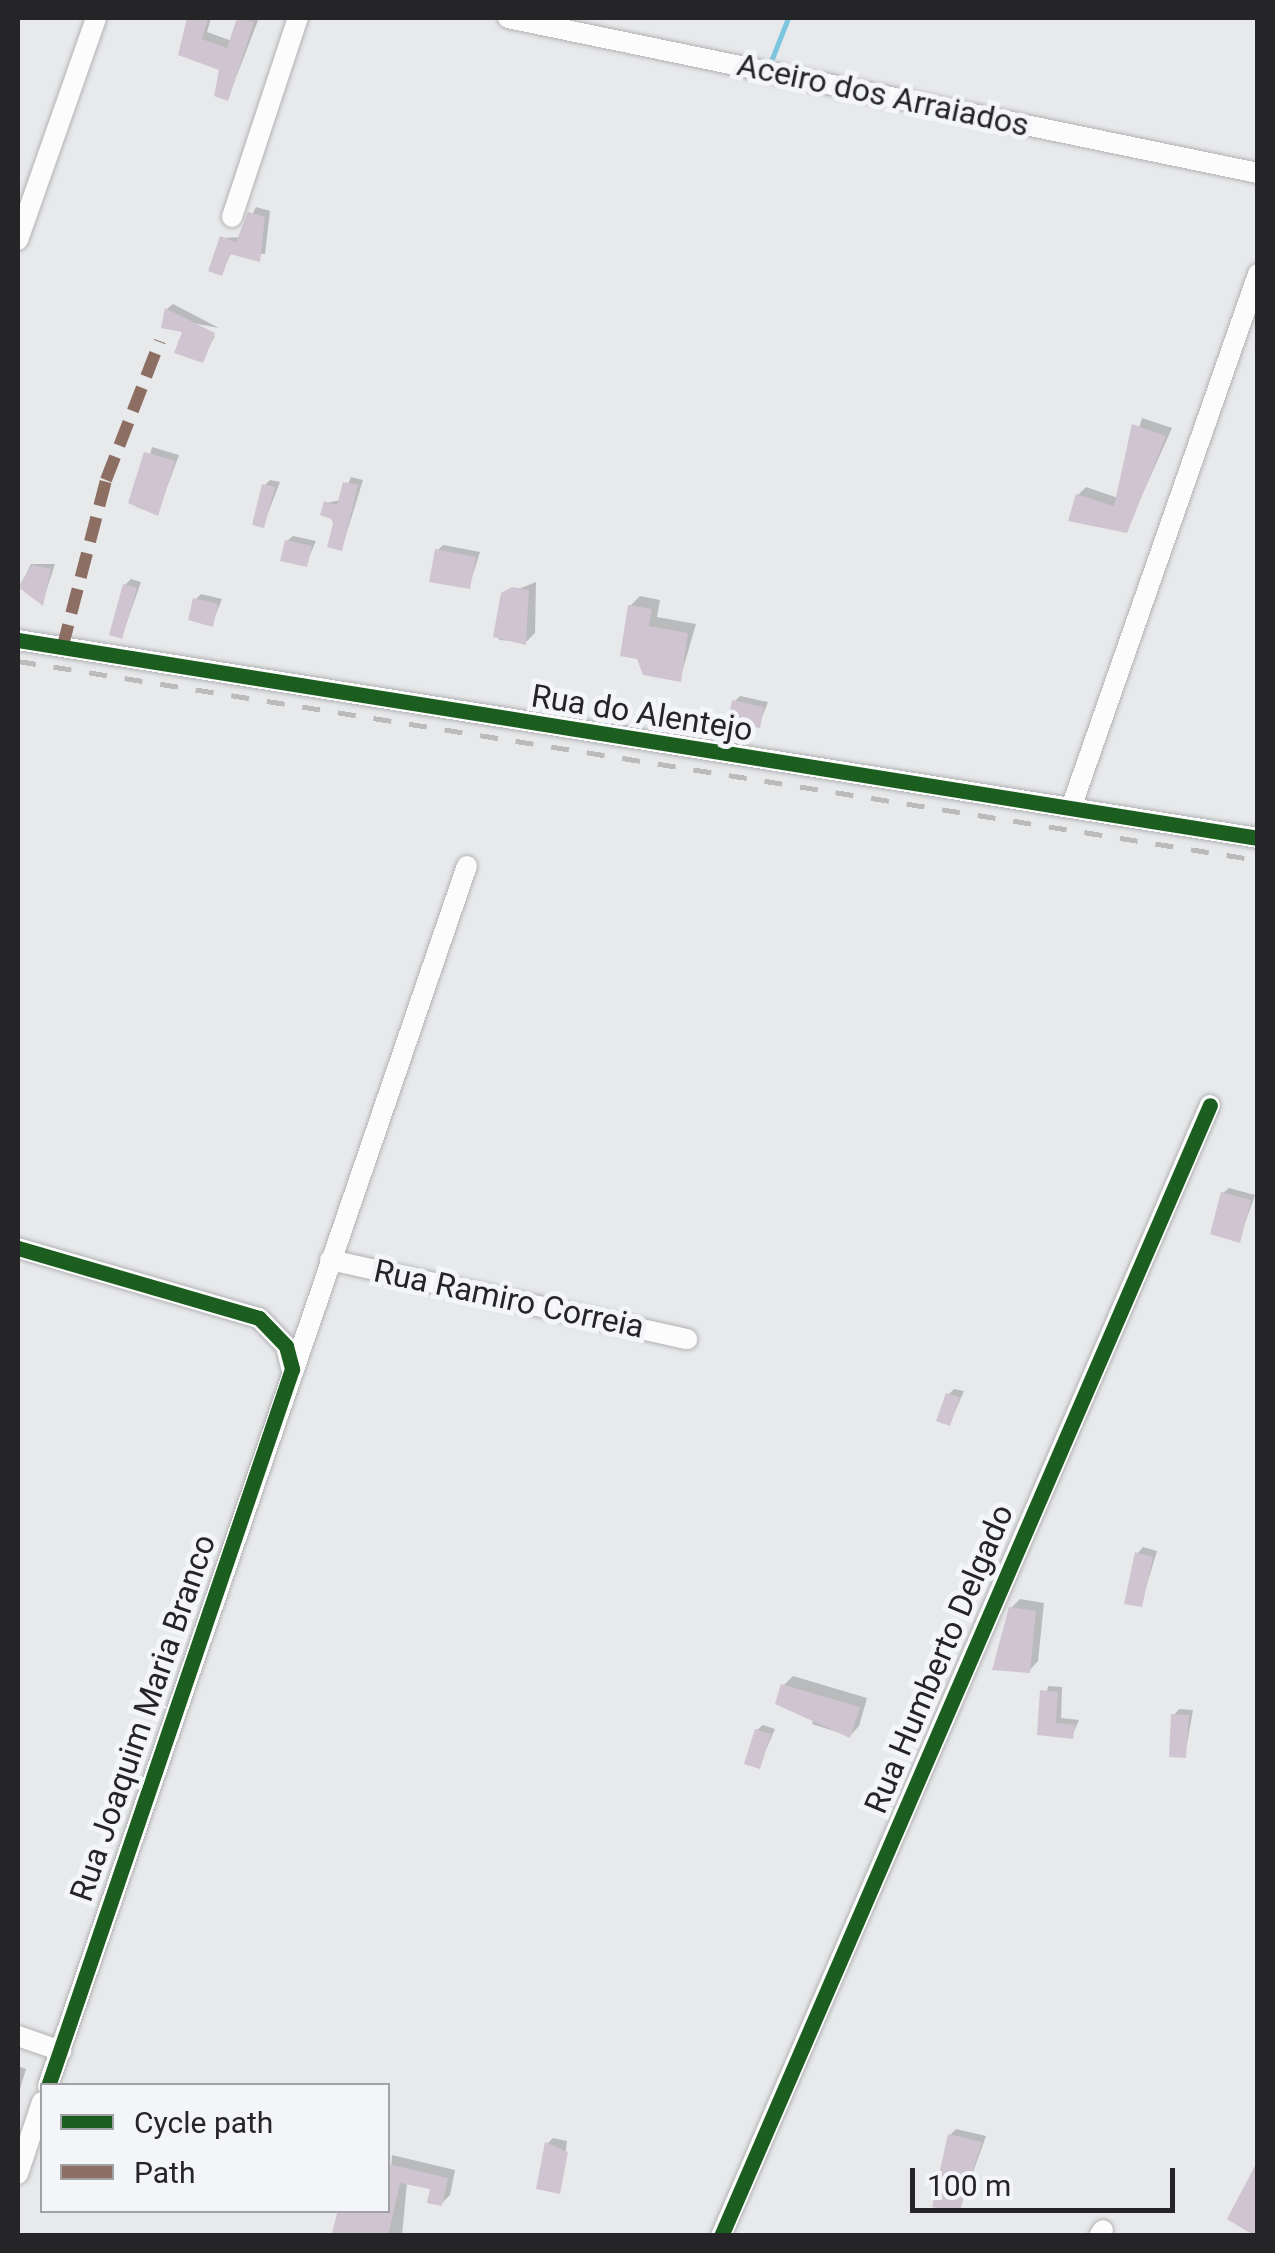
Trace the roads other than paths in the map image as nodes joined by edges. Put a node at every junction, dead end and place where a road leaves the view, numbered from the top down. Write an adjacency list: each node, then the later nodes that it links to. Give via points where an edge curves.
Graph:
1 (96, 18): 5 (street)
2 (298, 18): 6 (street)
3 (508, 18): 4 (street, Aceiro dos Arraiados)
4 (1258, 173)
5 (24, 198): 7 (street)
6 (232, 217)
7 (18, 240)
8 (1258, 274): 10 (street)
9 (18, 640): 10 (street, Rua do Alentejo)
10 (1071, 808): 11 (street, Rua do Alentejo)
11 (1258, 838)
12 (467, 866): 15 (street, Rua Joaquim Maria Branco)
13 (1210, 1106): 25 (street, Rua Humberto Delgado)
14 (18, 1248): 17 (street)
15 (330, 1260): 16 (street, Rua Joaquim Maria Branco); 18 (street, Rua Ramiro Correia)
16 (312, 1308): 17 (street, via 281,1326); 19 (street, Rua Joaquim Maria Branco)
17 (259, 1318): 19 (street, via 286,1346)
18 (687, 1339)
19 (292, 1369): 21 (street, Rua Joaquim Maria Branco)
20 (18, 2036): 21 (street)
21 (61, 2051): 22 (street, Rua Joaquim Maria Branco)
22 (49, 2083)
23 (40, 2108): 24 (street)
24 (18, 2174)
25 (721, 2236)

